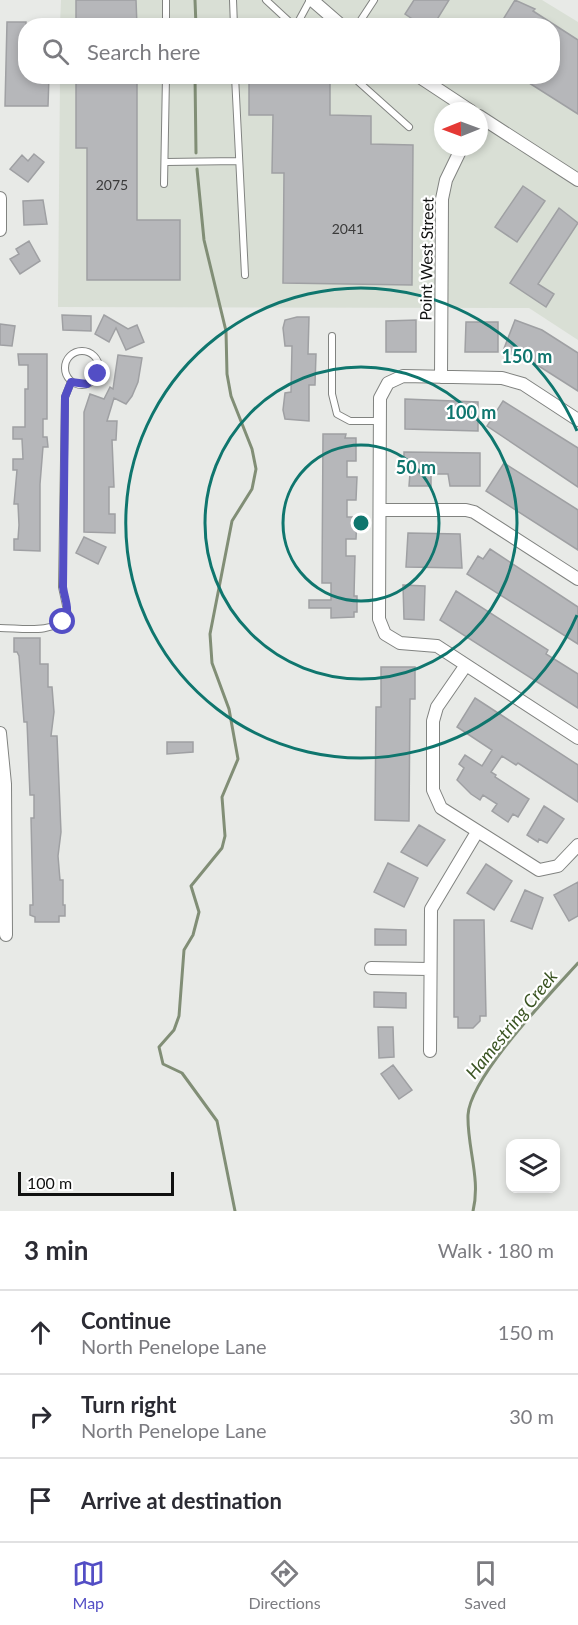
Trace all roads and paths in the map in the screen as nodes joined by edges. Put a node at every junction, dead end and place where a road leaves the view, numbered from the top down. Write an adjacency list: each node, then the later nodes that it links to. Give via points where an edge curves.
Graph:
1 (166, 0): 6 (lane)
2 (233, 0): 7 (lane)
3 (266, 0): 8 (lane)
4 (311, 0): 9 (lane); 10 (street)
5 (374, 0): 11 (lane)
6 (166, 18)
7 (234, 18)
8 (286, 18)
9 (300, 18)
10 (332, 18)
11 (362, 18)
12 (166, 84): 21 (lane)
13 (235, 84): 20 (lane)
14 (361, 84): 18 (lane)
15 (430, 84): 16 (street)
16 (456, 102)
17 (488, 123): 22 (street)
18 (409, 127)
19 (458, 156): 28 (street, Point West Street, via 442,199)
20 (240, 161): 21 (lane); 26 (lane)
21 (166, 162): 23 (lane)
22 (578, 180)
23 (164, 184)
24 (0, 198): 25 (street)
25 (0, 230)
26 (245, 275)
27 (332, 336): 31 (lane, via 332,394 337,414 350,421)
28 (441, 377): 30 (street, via 512,380); 31 (street, via 403,376 388,383 380,398)
29 (71, 382): 29 (lane, via 87,384 95,378 99,368 92,354 82,351 68,358 64,368); 34 (lane, via 65,397 63,587 68,615 54,627)
30 (578, 420)
31 (380, 421): 32 (street)
32 (381, 510): 33 (street, via 474,512); 35 (street, via 379,619 385,634 400,643 437,646)
33 (578, 579)
34 (0, 628)
35 (466, 665): 37 (street); 38 (street, via 434,714 433,790 441,808)
36 (0, 733): 40 (street, via 5,784)
37 (578, 738)
38 (477, 832): 39 (street, via 529,866 546,870 558,866); 43 (street, via 431,909)
39 (578, 845)
40 (3, 861): 41 (street)
41 (6, 935)
42 (371, 968): 43 (street)
43 (429, 969): 44 (street)
44 (430, 1051)

